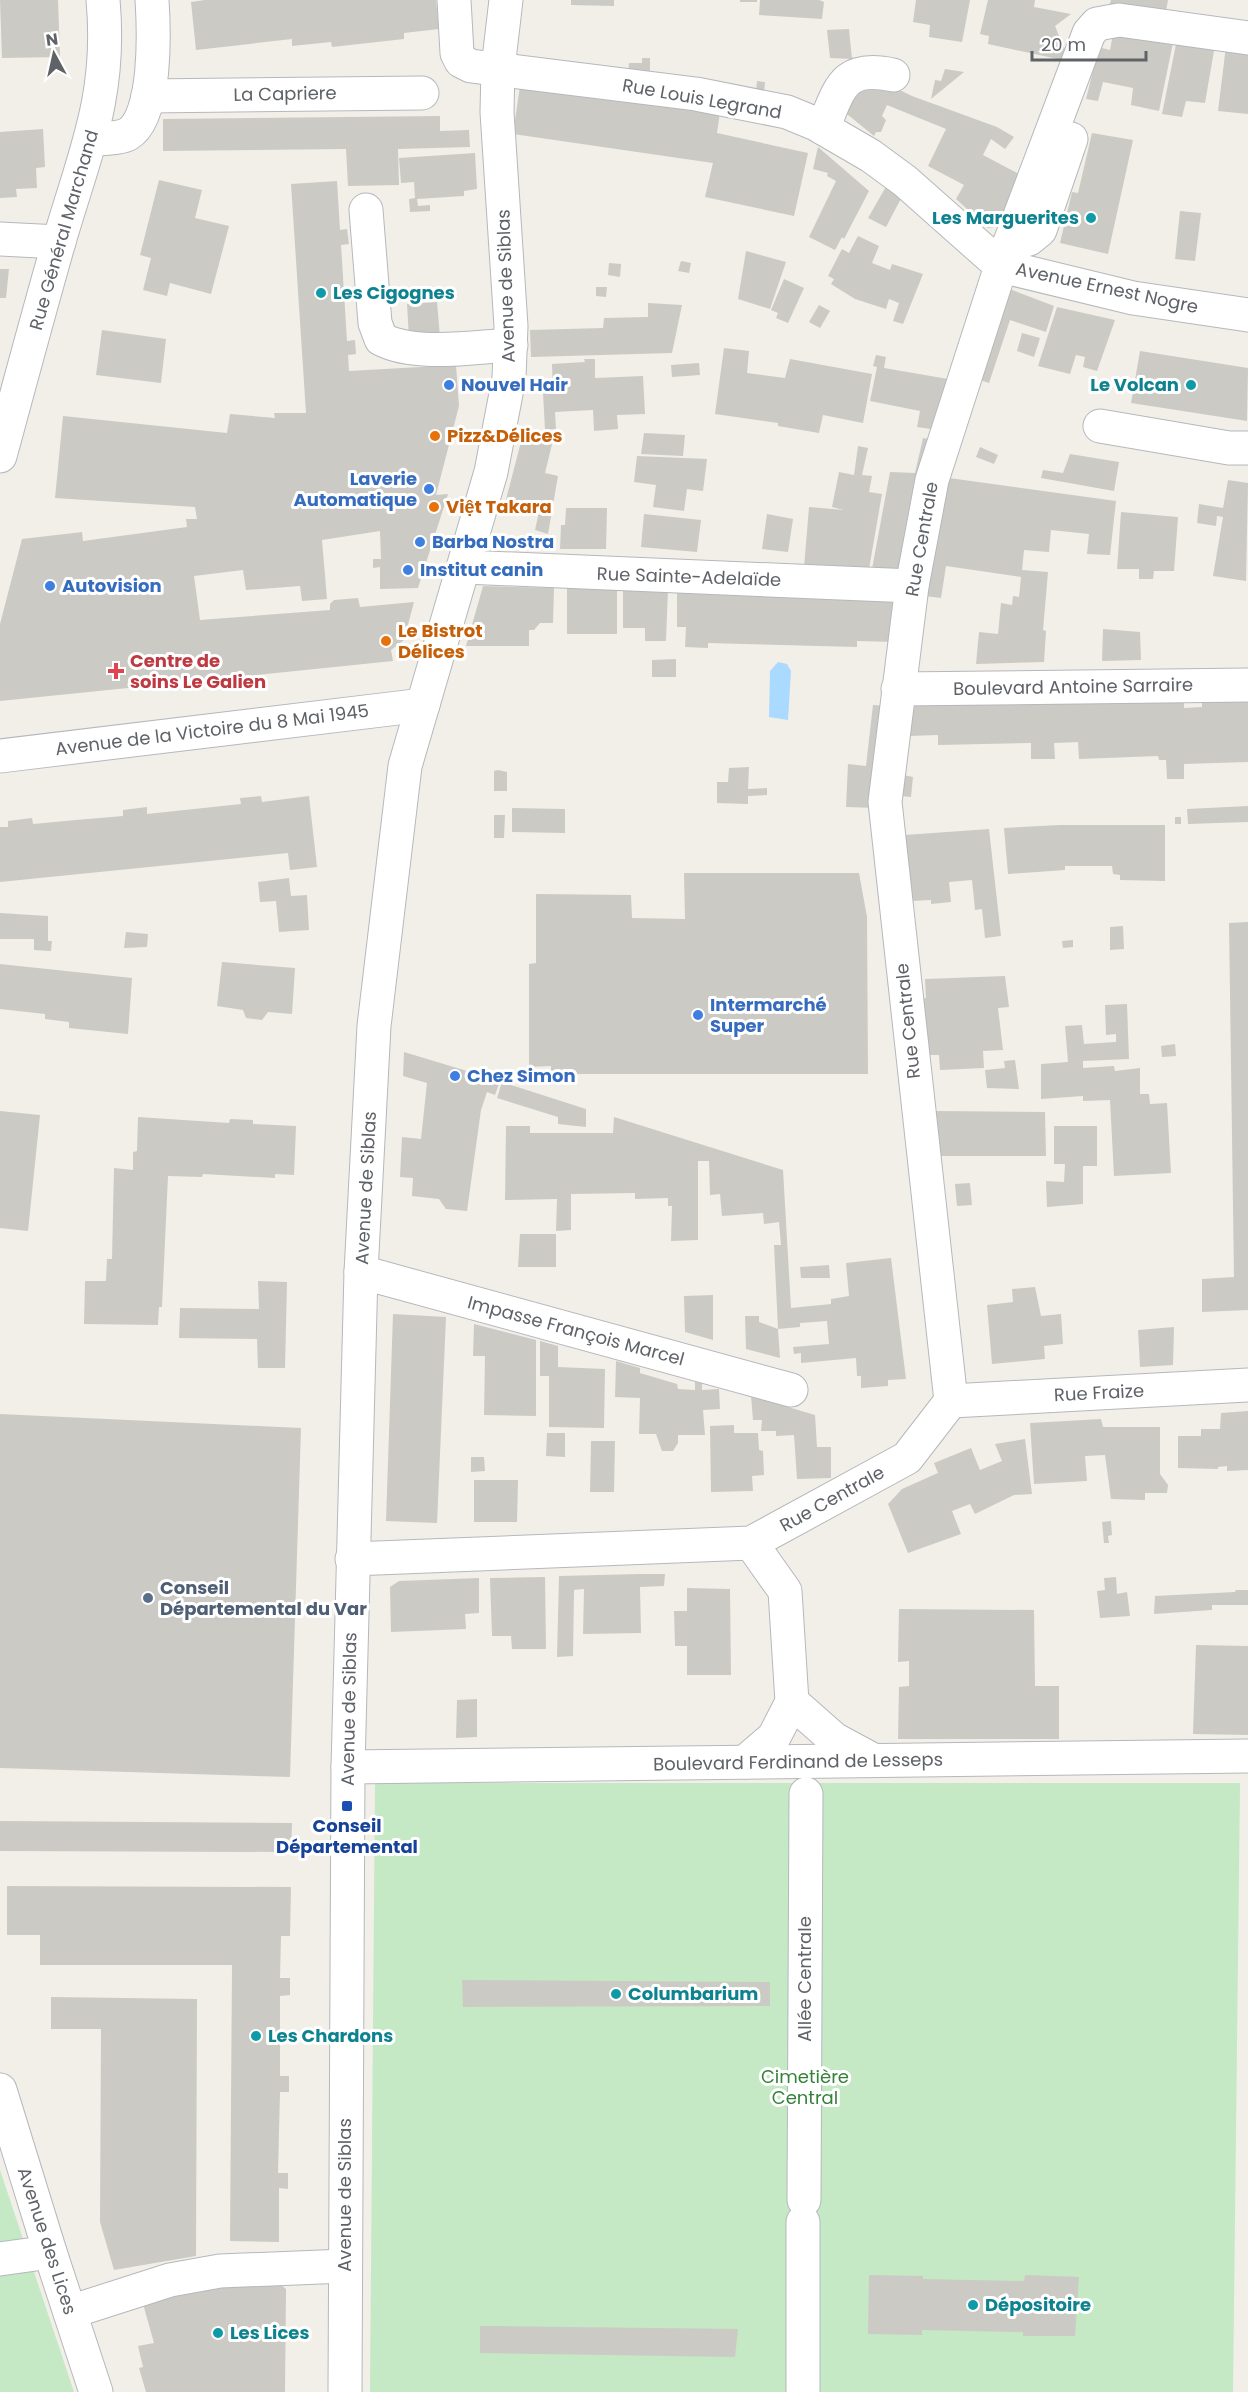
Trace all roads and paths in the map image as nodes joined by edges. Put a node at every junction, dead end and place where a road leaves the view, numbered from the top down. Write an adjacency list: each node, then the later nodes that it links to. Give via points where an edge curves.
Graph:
1 (103, 0): 12 (street, Rue Général Marchand, via 105,70)
2 (152, 0): 9 (street, via 154,27)
3 (454, 0): 6 (street, via 461,61 477,68)
4 (506, 0): 6 (street, Avenue de Siblas)
5 (1248, 38): 16 (street, Rue Centrale, via 1119,20 1097,24 1084,42)
6 (498, 68): 10 (street, Rue Louis Legrand, via 754,104 787,112); 18 (street, Avenue de Siblas, via 496,112)
7 (893, 75): 10 (street, via 856,73 842,87)
8 (422, 93): 9 (street, La Capriere)
9 (148, 96): 12 (street, via 142,118 131,132)
10 (823, 128): 16 (street, Rue Louis Legrand, via 871,156)
11 (1071, 139): 16 (street, via 1040,230)
12 (92, 140): 15 (street, Rue Général Marchand)
13 (366, 210): 18 (street, via 375,323 381,339 437,349)
14 (0, 239): 15 (street)
15 (59, 242): 21 (street, Rue Général Marchand)
16 (1005, 255): 17 (street, Avenue Ernest Nogre, via 1133,298); 23 (street, Rue Centrale, via 932,480)
17 (1248, 315)
18 (512, 345): 22 (street, Avenue de Siblas, via 491,472)
19 (1100, 426): 20 (street)
20 (1248, 448)
21 (0, 456)
22 (465, 567): 23 (street, Rue Sainte-Adelaïde); 26 (street, Avenue de Siblas)
23 (912, 586): 25 (street, Rue Centrale)
24 (1248, 685): 25 (street, Boulevard Antoine Sarraire)
25 (898, 689): 31 (street, Rue Centrale, via 885,813)
26 (423, 705): 27 (street, Avenue de la Victoire du 8 Mai 1945); 28 (street, Avenue de Siblas, via 405,766 374,1026)
27 (0, 756)
28 (361, 1272): 30 (street, Impasse François Marcel); 33 (street, Avenue de Siblas)
29 (1248, 1385): 31 (street, Rue Fraize)
30 (791, 1390)
31 (951, 1401): 32 (street, Rue Centrale, via 907,1458)
32 (751, 1543): 33 (street, Rue Centrale); 34 (street, via 785,1591)
33 (352, 1559): 38 (street, Avenue de Siblas)
34 (792, 1702): 36 (street, via 834,1739); 37 (street, via 774,1737)
35 (1248, 1756): 36 (street, Boulevard Ferdinand de Lesseps)
36 (875, 1761): 37 (street, Boulevard Ferdinand de Lesseps)
37 (745, 1762): 38 (street, Boulevard Ferdinand de Lesseps)
38 (348, 1767): 43 (street, Avenue de Siblas)
39 (806, 1794): 47 (street, Allée Centrale)
40 (0, 2090): 41 (street, Avenue des Lices)
41 (50, 2252): 42 (street); 44 (street, Avenue des Lices)
42 (0, 2259)
43 (345, 2266): 44 (street, via 220,2271 170,2280); 46 (street, Avenue de Siblas)
44 (70, 2312): 45 (street, Avenue des Lices)
45 (96, 2392)
46 (345, 2392)
47 (803, 2392)

